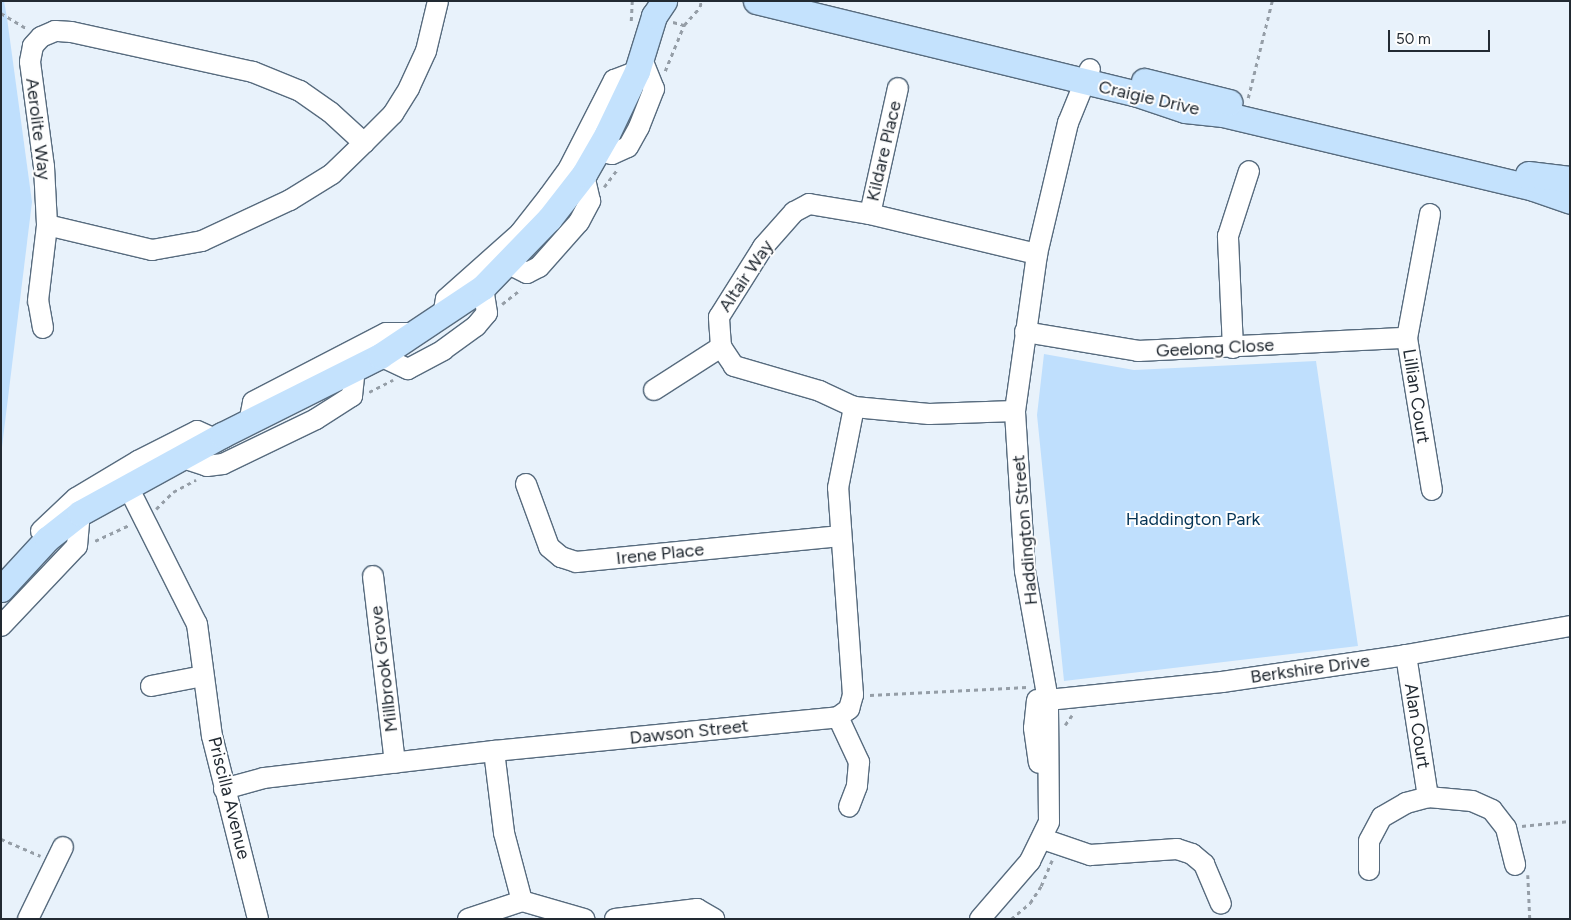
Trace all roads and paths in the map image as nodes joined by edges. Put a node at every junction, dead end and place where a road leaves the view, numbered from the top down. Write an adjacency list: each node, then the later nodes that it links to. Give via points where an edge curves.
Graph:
1 (438, 1): 15 (street, via 426,51 409,88 393,114)
2 (632, 1): 7 (path)
3 (701, 1): 13 (path, via 700,7 684,25)
4 (756, 1): 11 (main road, Craigie Drive)
5 (811, 1): 11 (main road, Craigie Drive, via 902,24 975,37)
6 (1272, 1): 14 (path)
7 (650, 7): 10 (main road)
8 (1, 13): 9 (path)
9 (41, 37): 15 (street, via 55,31 72,32 254,72 300,91 330,112); 25 (street, Aerolite Way, via 33,46 30,62 41,139)
10 (639, 63): 13 (street); 17 (main road); 31 (street, via 614,80 582,145 520,233 446,298)
11 (1079, 73): 20 (main road, Craigie Drive, via 1534,176); 22 (main road, Craigie Drive, via 1185,110 1223,114 1533,188); 26 (street, Haddington Street)
12 (898, 88): 23 (street, Kildare Place)
13 (654, 89): 16 (street)
14 (1248, 98)
15 (364, 143): 25 (street, via 332,174 298,195 202,241 152,250)
16 (628, 146): 17 (street, via 612,154); 21 (path, via 626,159)
17 (596, 151): 19 (main road)
18 (1249, 172): 37 (street, via 1228,236)
19 (584, 174): 21 (street); 27 (main road)
20 (1570, 179)
21 (590, 201): 28 (street, via 579,222)
22 (1570, 201)
23 (870, 214): 26 (street, Altair Way); 36 (street, Altair Way, via 810,204 794,212 763,247 719,317)
24 (1430, 214): 35 (street, Lillian Court)
25 (47, 225): 32 (street, Aerolite Way, via 38,301)
26 (1037, 254): 33 (street, Haddington Street)
27 (509, 264): 28 (street, via 527,273); 29 (main road)
28 (539, 267): 30 (path, via 535,277)
29 (483, 287): 30 (street); 31 (main road)
30 (487, 313): 40 (street, via 476,326)
31 (443, 316): 34 (main road)
32 (43, 328)
33 (1025, 332): 37 (street, Geelong Close, via 1138,351); 44 (street, Haddington Street)
34 (416, 333): 38 (main road); 45 (street, via 386,333 254,402)
35 (1407, 338): 37 (street, Geelong Close); 50 (street, Lillian Court)
36 (721, 347): 41 (street); 43 (street, via 734,366 820,391)
37 (1233, 348)
38 (380, 356): 39 (main road); 40 (street)
39 (355, 368): 42 (street); 45 (main road)
40 (408, 369): 42 (path, via 383,385)
41 (654, 390)
42 (352, 396): 47 (street, via 316,419 223,464 207,466)
43 (854, 407): 44 (street, via 929,414); 52 (street, via 838,488)
44 (1015, 411): 54 (street, Haddington Street)
45 (249, 423): 46 (main road)
46 (214, 439): 47 (main road); 53 (street, via 197,431 104,479 76,498 33,538)
47 (183, 458): 49 (main road)
48 (526, 484): 52 (street, Irene Place, via 550,547 576,562)
49 (128, 488): 51 (main road); 60 (street, Priscilla Avenue, via 198,624)
50 (1432, 490)
51 (80, 513): 53 (main road); 57 (street, via 77,546)
52 (841, 536): 63 (street)
53 (32, 556): 56 (main road)
54 (1025, 571): 62 (street, via 1022,578 1026,643); 65 (street, Haddington Street)
55 (373, 576): 69 (street, Millbrook Grove)
56 (1, 589)
57 (1, 626)
58 (1570, 626): 59 (street, Berkshire Drive)
59 (1406, 655): 64 (street, Berkshire Drive, via 1222,682); 71 (street, Alan Court)
60 (202, 676): 61 (street); 70 (street, Priscilla Avenue)
61 (151, 686)
62 (1034, 686): 63 (path); 76 (street, via 1038,705 1035,743)
63 (853, 695): 66 (street, via 848,709)
64 (1072, 698): 65 (street, Berkshire Drive); 67 (path, via 1072,714)
65 (1048, 700): 76 (street, Haddington Street, via 1050,787)
66 (838, 718): 68 (street, Dawson Street); 72 (street, via 860,762 857,786)
67 (1062, 730)
68 (494, 751): 69 (street, Dawson Street); 80 (street, via 504,833)
69 (395, 763): 70 (street, Dawson Street, via 264,778)
70 (224, 789): 83 (street, Priscilla Avenue)
71 (1428, 797): 74 (street, via 1472,801 1492,810); 79 (street, via 1406,803 1382,817 1369,841)
72 (849, 807)
73 (1570, 820): 74 (path)
74 (1506, 828): 78 (street)
75 (1, 839): 77 (path)
76 (1045, 846): 81 (street, via 1090,855 1177,849 1192,854 1204,864); 88 (street, Haddington Street); 89 (path, via 1041,886 1030,903)
77 (60, 854): 82 (street)
78 (1515, 865): 90 (path, via 1528,875)
79 (1369, 870)
80 (522, 901): 84 (street); 85 (street)
81 (1221, 904)
82 (28, 919)
83 (258, 919)
84 (468, 919)
85 (584, 919)
86 (614, 919): 87 (street, via 697,909)
87 (714, 919)
88 (980, 919)
89 (1011, 919)
90 (1530, 919)

